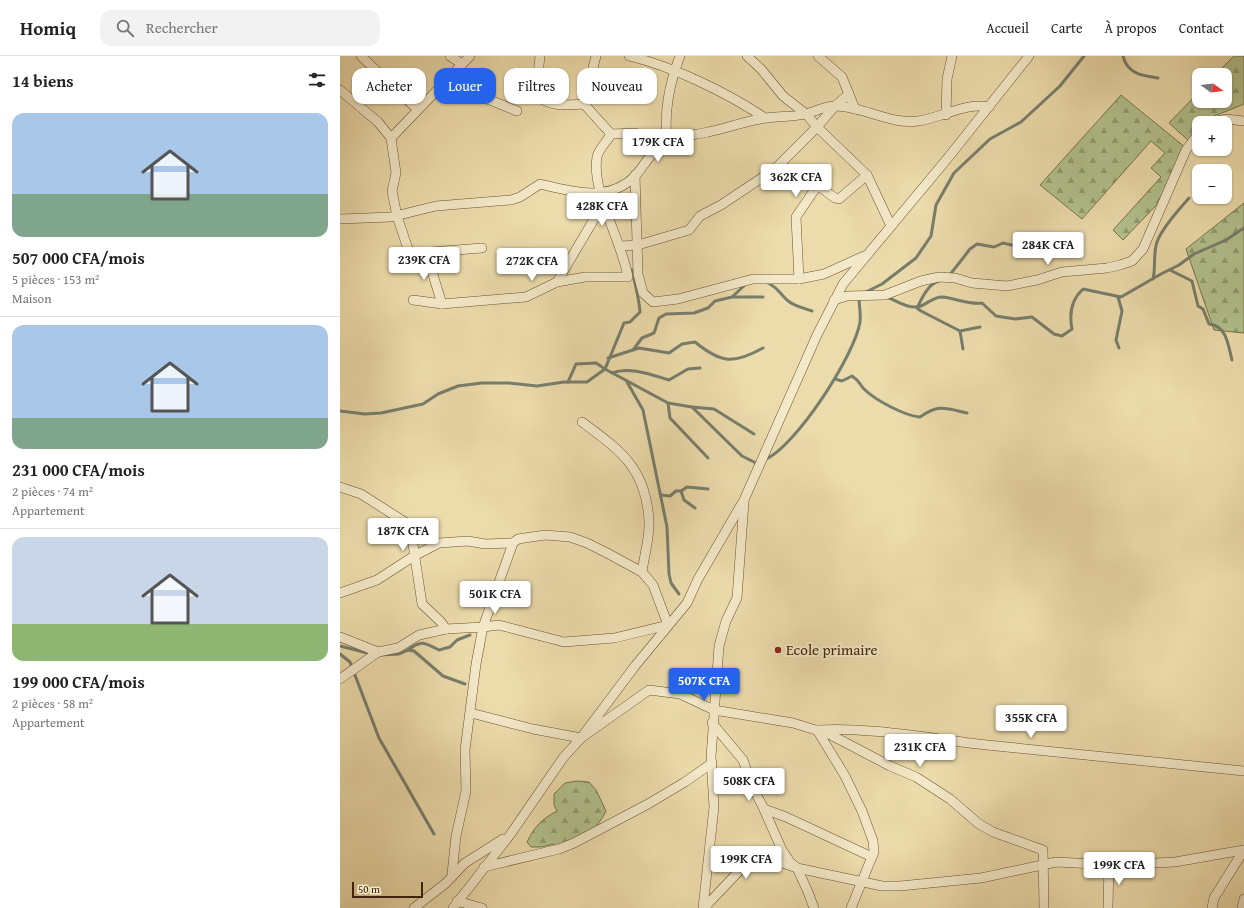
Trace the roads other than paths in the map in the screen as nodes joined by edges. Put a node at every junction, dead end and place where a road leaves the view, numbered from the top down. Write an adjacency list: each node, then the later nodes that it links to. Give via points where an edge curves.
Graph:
1 (361, 56): 24 (street)
2 (450, 56): 12 (street)
3 (470, 56): 12 (street)
4 (540, 56): 20 (street, via 536,93 538,98 546,103)
5 (596, 56): 14 (street)
6 (629, 56): 15 (street)
7 (680, 56): 15 (street)
8 (747, 56): 27 (street, via 783,96)
9 (952, 56): 28 (street, via 947,79)
10 (1029, 56): 23 (street)
11 (821, 57): 18 (street, via 842,77)
12 (462, 64): 13 (street)
13 (458, 68)
14 (593, 68)
15 (674, 72): 29 (street, via 735,98); 35 (street, via 668,93 665,121)
16 (340, 90): 34 (street, via 378,122)
17 (434, 92): 24 (street)
18 (848, 94): 22 (street); 25 (street)
19 (496, 103): 26 (street)
20 (577, 104)
21 (584, 104): 33 (street)
22 (835, 106): 25 (street); 27 (street); 32 (street)
23 (989, 107): 28 (street, via 968,108); 43 (street)
24 (418, 109): 34 (street)
25 (855, 109): 28 (street, via 904,121)
26 (517, 110)
27 (806, 114): 29 (street); 32 (street)
28 (946, 115)
29 (765, 118): 35 (street)
30 (1232, 120): 31 (street)
31 (1244, 121)
32 (817, 127): 38 (street); 44 (street, via 775,169 700,216 689,230)
33 (611, 134): 35 (street, via 635,133); 39 (street, via 597,156 597,180)
34 (391, 138): 41 (street, via 396,173 392,191)
35 (667, 142): 37 (street, via 654,152)
36 (1192, 142): 52 (street, via 1186,150 1143,249 1132,261 1106,268 1062,272 1007,286 939,277 885,295 847,296)
37 (635, 175): 39 (street); 44 (street)
38 (867, 175): 43 (street); 49 (street, via 839,199 820,187 815,189 796,217)
39 (606, 193): 40 (street); 41 (street, via 575,193 540,184 511,200 436,206)
40 (605, 203): 45 (street); 50 (street)
41 (397, 216): 42 (street); 47 (street, via 408,249 412,252)
42 (340, 219)
43 (891, 226): 48 (street)
44 (638, 245): 45 (street); 49 (street, via 640,284 647,298 653,302 678,299 753,280)
45 (620, 246): 50 (street, via 628,277 585,277)
46 (482, 248): 47 (street)
47 (426, 252): 53 (street)
48 (867, 255): 49 (street, via 824,274); 52 (street, via 846,280)
49 (799, 278)
50 (557, 282): 53 (street, via 526,297)
51 (413, 300): 53 (street)
52 (834, 300): 56 (street)
53 (442, 304)
54 (582, 422): 59 (street, via 616,447 636,471 645,495 650,522)
55 (340, 487): 58 (street, via 361,494 408,524)
56 (744, 500): 61 (street, via 687,603); 67 (street, via 739,590 719,646)
57 (513, 543): 58 (street, via 439,543); 59 (street, via 518,539 545,535 570,537 587,543); 62 (street)
58 (414, 556): 60 (street, via 377,580); 63 (street, via 422,604)
59 (642, 572): 61 (street, via 653,585)
60 (340, 593)
61 (668, 625): 62 (street, via 614,638 564,642 499,625); 71 (street)
62 (483, 628): 63 (street); 68 (street)
63 (446, 629): 65 (street, via 419,635 398,648)
64 (340, 636): 65 (street)
65 (378, 652): 66 (street)
66 (340, 679)
67 (714, 710): 69 (street); 70 (street, via 777,720); 71 (street, via 680,694 649,690)
68 (471, 713): 71 (street); 82 (street, via 466,750 466,791 455,842)
69 (712, 723): 72 (street); 74 (street, via 743,760)
70 (818, 730): 73 (street, via 893,734); 77 (street, via 862,811 873,841); 79 (street, via 916,777 993,832 1043,850)
71 (581, 738): 75 (street, via 563,758)
72 (712, 762): 80 (street, via 648,804 574,843); 88 (street, via 714,807)
73 (1244, 771)
74 (764, 809): 77 (street); 81 (street, via 784,855)
75 (510, 835): 80 (street); 82 (street)
76 (1244, 850): 78 (street, via 1175,862); 93 (street, via 1214,898)
77 (872, 857): 83 (street)
78 (1109, 864): 79 (street, via 1056,862); 92 (street)
79 (1044, 865): 83 (street, via 981,878 918,885 882,886); 91 (street)
80 (484, 867): 85 (street)
81 (797, 868): 83 (street); 88 (street, via 783,863 767,863 753,864 741,869); 89 (street)
82 (452, 874): 86 (street, via 446,883)
83 (863, 882): 90 (street, via 856,891)
84 (1244, 899): 94 (street)
85 (455, 905): 87 (street)
86 (414, 908)
87 (482, 908)
88 (703, 908)
89 (814, 908)
90 (851, 908)
91 (1044, 908)
92 (1108, 908)
93 (1212, 908)
94 (1242, 908)

